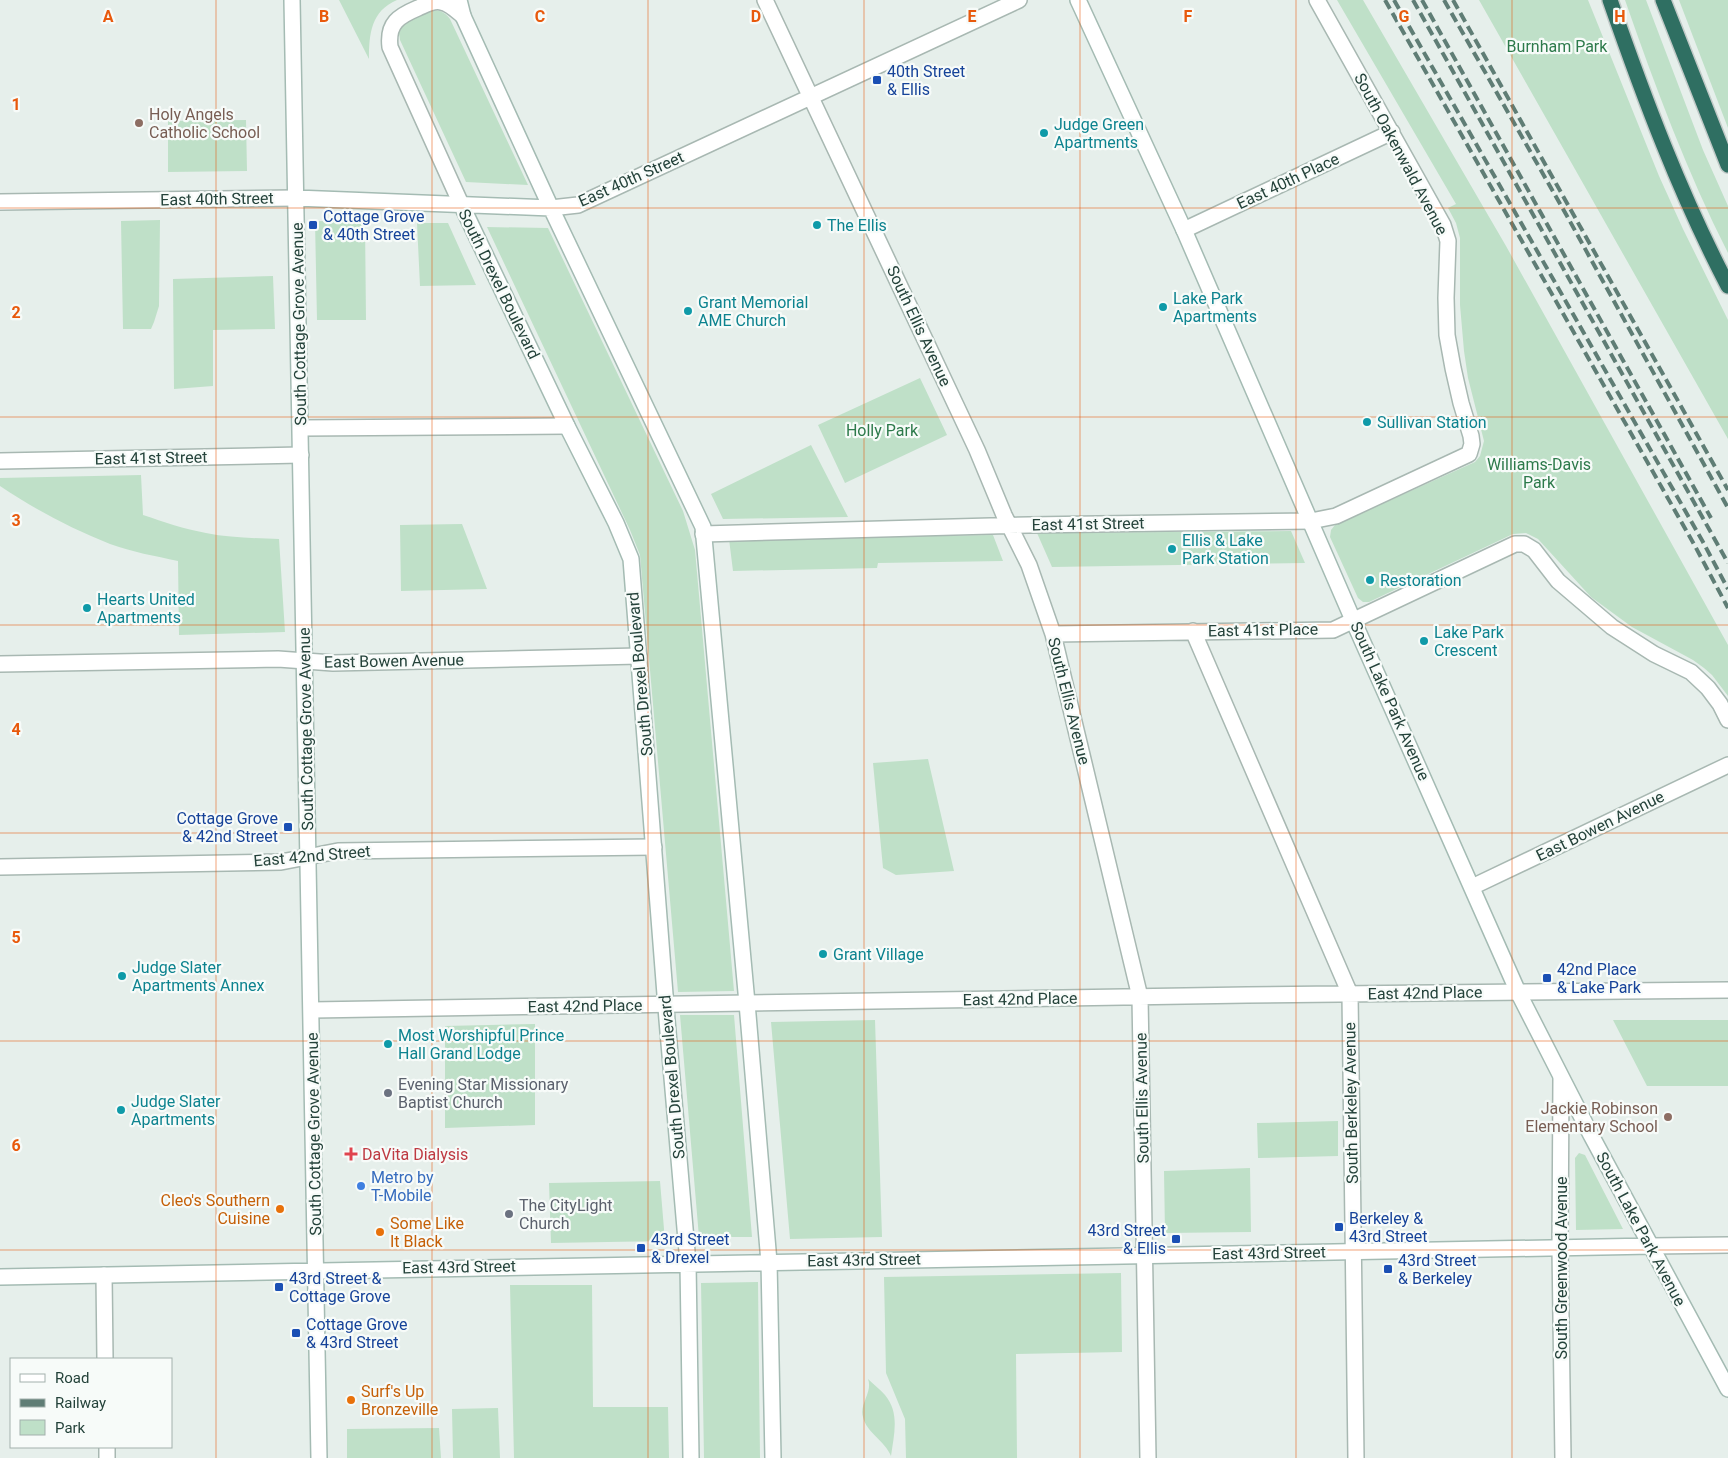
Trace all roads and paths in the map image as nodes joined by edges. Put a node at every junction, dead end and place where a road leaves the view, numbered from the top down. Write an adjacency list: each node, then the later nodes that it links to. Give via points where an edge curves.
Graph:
1 (292, 0): 13 (street, South Cottage Grove Avenue)
2 (459, 0): 9 (street)
3 (765, 0): 10 (street, South Ellis Avenue)
4 (1019, 0): 10 (street, East 40th Street)
5 (1078, 0): 17 (street, South Lake Park Avenue)
6 (1317, 0): 11 (street, South Oakenwald Avenue)
7 (1610, 0): 18 (highway, via 1636,76 1686,200)
8 (1663, 0): 12 (highway)
9 (463, 16): 15 (street, South Drexel Boulevard, via 442,2 432,2 399,16 389,37 390,47); 16 (street)
10 (811, 96): 16 (street, East 40th Street, via 578,205); 25 (street, South Ellis Avenue)
11 (1392, 132): 17 (street, East 40th Place); 22 (street, South Oakenwald Avenue, via 1443,225 1448,242 1447,335 1472,444 1469,454)
12 (1728, 165)
13 (296, 198): 14 (street, East 40th Street); 15 (street, East 40th Street); 20 (street, South Cottage Grove Avenue)
14 (0, 202)
15 (461, 204): 16 (street, East 40th Street); 19 (street, South Drexel Boulevard)
16 (551, 208): 26 (street)
17 (1184, 230): 24 (street, South Lake Park Avenue)
18 (1728, 286)
19 (567, 426): 20 (street); 30 (street, South Drexel Boulevard, via 631,559)
20 (300, 428): 21 (street, South Cottage Grove Avenue)
21 (301, 455): 23 (street, East 41st Street); 31 (street, South Cottage Grove Avenue)
22 (1460, 459): 24 (street, East 41st Street, via 1336,516)
23 (0, 461)
24 (1312, 521): 25 (street, East 41st Street); 27 (street, South Lake Park Avenue)
25 (1010, 526): 26 (street, East 41st Street); 29 (street, South Ellis Avenue, via 1029,565)
26 (704, 534): 43 (street)
27 (1353, 620): 28 (street, East 41st Place, via 1333,630); 33 (street, East 41st Place, via 1515,544 1524,544 1534,550 1558,581 1612,627 1654,654 1691,672 1712,693); 38 (street, South Lake Park Avenue)
28 (1193, 631): 29 (street, East 41st Place); 41 (street, South Berkeley Avenue)
29 (1053, 634): 42 (street, South Ellis Avenue)
30 (639, 656): 31 (street, East Bowen Avenue); 35 (street, South Drexel Boulevard)
31 (305, 661): 32 (street, East Bowen Avenue); 36 (street, South Cottage Grove Avenue)
32 (0, 664)
33 (1728, 720)
34 (1728, 765): 38 (street, East Bowen Avenue)
35 (654, 847): 36 (street, East 42nd Street, via 338,851); 44 (street, South Drexel Boulevard)
36 (309, 856): 37 (street, East 42nd Street, via 282,862); 45 (street, South Cottage Grove Avenue)
37 (0, 867)
38 (1472, 887): 40 (street, South Lake Park Avenue)
39 (1728, 990): 40 (street, East 42nd Place)
40 (1518, 992): 41 (street, East 42nd Place); 46 (street, South Lake Park Avenue)
41 (1350, 994): 42 (street, East 42nd Place); 50 (street, South Berkeley Avenue)
42 (1140, 997): 43 (street, East 42nd Place); 51 (street, South Ellis Avenue)
43 (747, 1003): 44 (street, East 42nd Place); 52 (street)
44 (666, 1004): 45 (street, East 42nd Place); 53 (street, South Drexel Boulevard)
45 (312, 1010): 54 (street, South Cottage Grove Avenue)
46 (1561, 1079): 48 (street, South Lake Park Avenue); 49 (street, South Greenwood Avenue)
47 (1728, 1245): 48 (street, East 43rd Street)
48 (1652, 1246): 49 (street, East 43rd Street); 58 (street, South Lake Park Avenue)
49 (1560, 1248): 50 (street, East 43rd Street); 64 (street, South Greenwood Avenue)
50 (1353, 1251): 51 (street, East 43rd Street); 63 (street, South Berkeley Avenue)
51 (1144, 1255): 52 (street, East 43rd Street); 62 (street, South Ellis Avenue)
52 (770, 1262): 53 (street, East 43rd Street); 61 (street)
53 (688, 1263): 54 (street, East 43rd Street); 60 (street, South Drexel Boulevard)
54 (316, 1270): 55 (street, East 43rd Street); 59 (street, South Cottage Grove Avenue)
55 (104, 1274): 56 (street, East 43rd Street); 57 (street)
56 (0, 1277)
57 (105, 1358)
58 (1728, 1389)
59 (320, 1458)
60 (691, 1458)
61 (773, 1458)
62 (1148, 1458)
63 (1356, 1458)
64 (1563, 1458)

